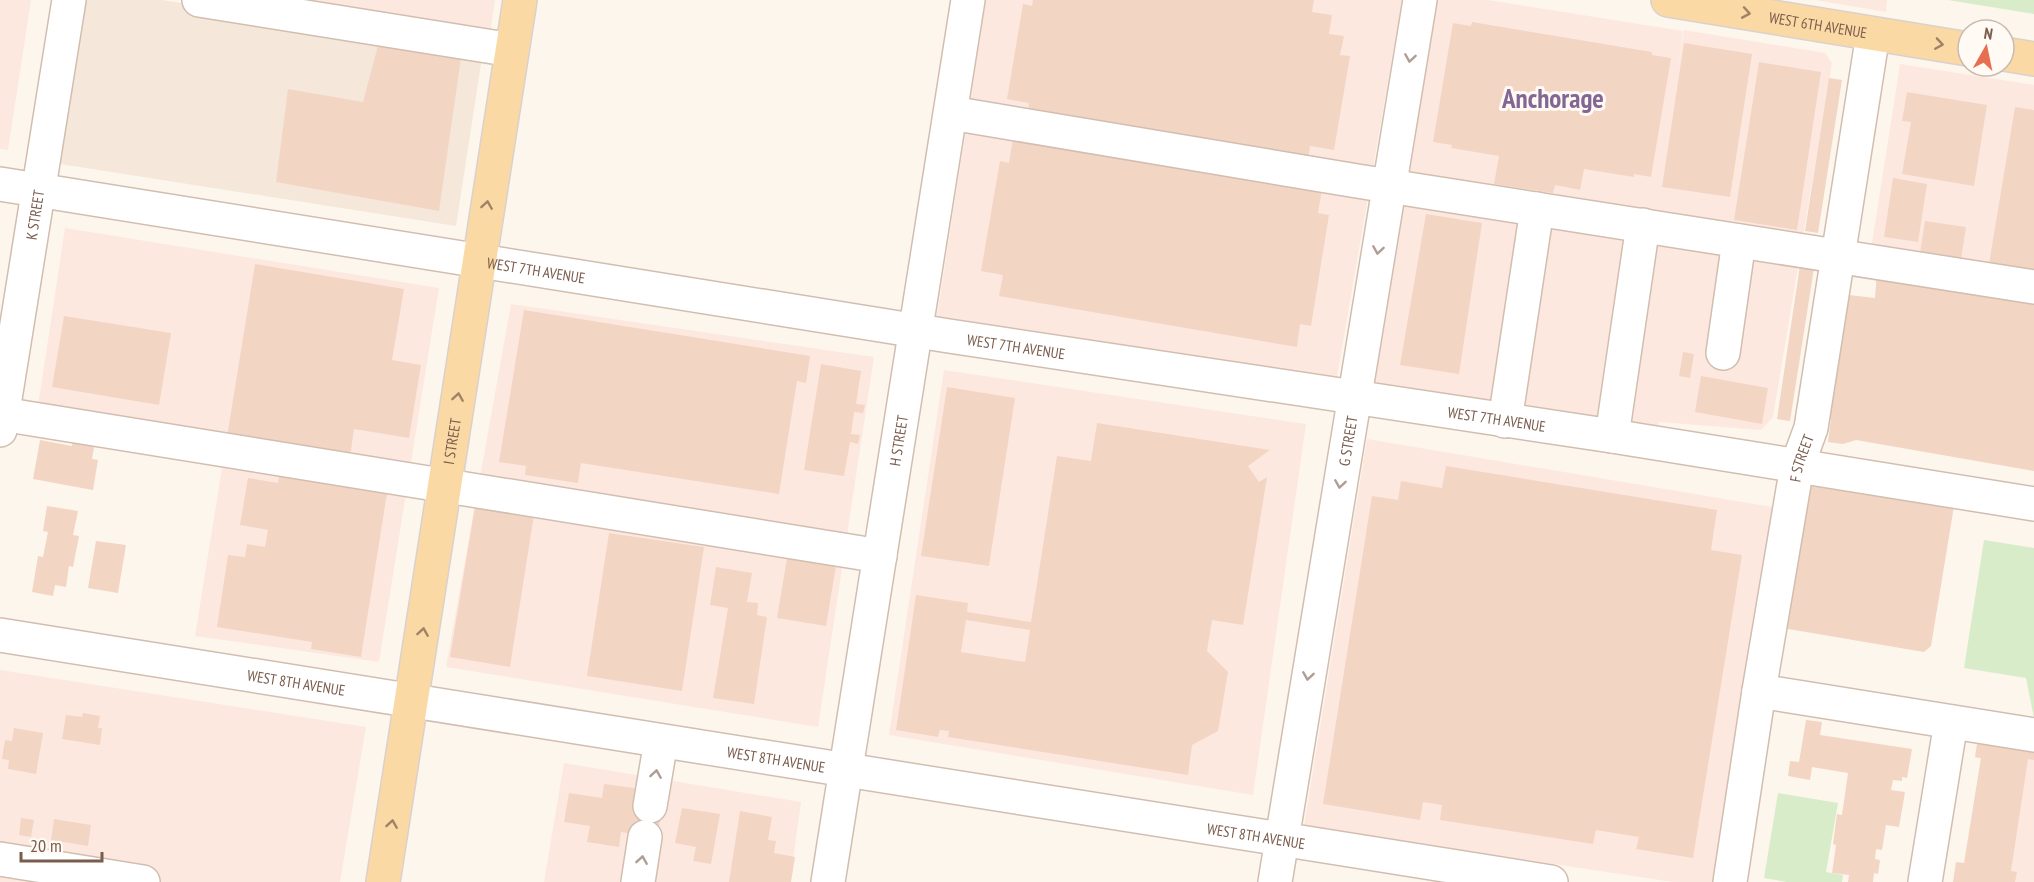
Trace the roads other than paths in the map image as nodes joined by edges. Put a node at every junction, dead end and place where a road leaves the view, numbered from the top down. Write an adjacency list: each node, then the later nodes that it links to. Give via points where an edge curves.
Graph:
1 (69, 0): 15 (street, K STREET)
2 (199, 0): 9 (street)
3 (520, 0): 9 (main road, I STREET)
4 (968, 0): 12 (street, H STREET)
5 (1419, 0): 14 (street, G STREET, one-way to 14)
6 (1668, 0): 7 (main road, WEST 6TH AVENUE, one-way to 7)
7 (1873, 34): 8 (main road, WEST 6TH AVENUE, one-way to 8); 19 (street, F STREET)
8 (1956, 47)
9 (512, 50): 20 (main road, I STREET, one-way to 9)
10 (2016, 56): 11 (main road)
11 (2034, 59)
12 (951, 113): 14 (street); 22 (street, H STREET)
13 (0, 184): 15 (street, WEST 7TH AVENUE)
14 (1389, 186): 16 (street); 24 (street, G STREET, one-way to 24)
15 (38, 190): 20 (street, WEST 7TH AVENUE); 26 (street, K STREET)
16 (1537, 209): 17 (street); 25 (street)
17 (1643, 225): 18 (street); 27 (street)
18 (1739, 241): 19 (street); 23 (street)
19 (1839, 256): 21 (street); 28 (street, F STREET, via 1811,428)
20 (479, 260): 22 (street, WEST 7TH AVENUE); 29 (main road, I STREET, one-way to 20)
21 (2034, 286)
22 (916, 331): 24 (street, WEST 7TH AVENUE); 31 (street, H STREET)
23 (1723, 353)
24 (1354, 397): 25 (street, WEST 7TH AVENUE); 39 (street, G STREET, one-way to 39)
25 (1505, 421): 27 (street, WEST 7TH AVENUE)
26 (1, 422): 29 (street)
27 (1612, 436): 28 (street, WEST 7TH AVENUE)
28 (1797, 466): 30 (street, WEST 7TH AVENUE); 33 (street, F STREET)
29 (445, 486): 31 (street); 34 (main road, I STREET, one-way to 29)
30 (2034, 504)
31 (880, 556): 38 (street, H STREET)
32 (0, 635): 34 (street, WEST 8TH AVENUE)
33 (1759, 691): 35 (street); 48 (street, F STREET)
34 (412, 700): 37 (street, WEST 8TH AVENUE); 44 (main road, I STREET, one-way to 34)
35 (1952, 722): 36 (street); 49 (street)
36 (2034, 735)
37 (661, 741): 38 (street, WEST 8TH AVENUE); 45 (street, one-way to 37)
38 (845, 771): 39 (street, WEST 8TH AVENUE); 46 (street, H STREET)
39 (1281, 841): 41 (street, WEST 8TH AVENUE); 47 (street, G STREET)
40 (0, 859): 43 (street)
41 (1407, 871): 42 (street, WEST 8TH AVENUE)
42 (1535, 881)
43 (143, 882)
44 (383, 882)
45 (638, 882)
46 (828, 882)
47 (1275, 882)
48 (1730, 882)
49 (1925, 882)

